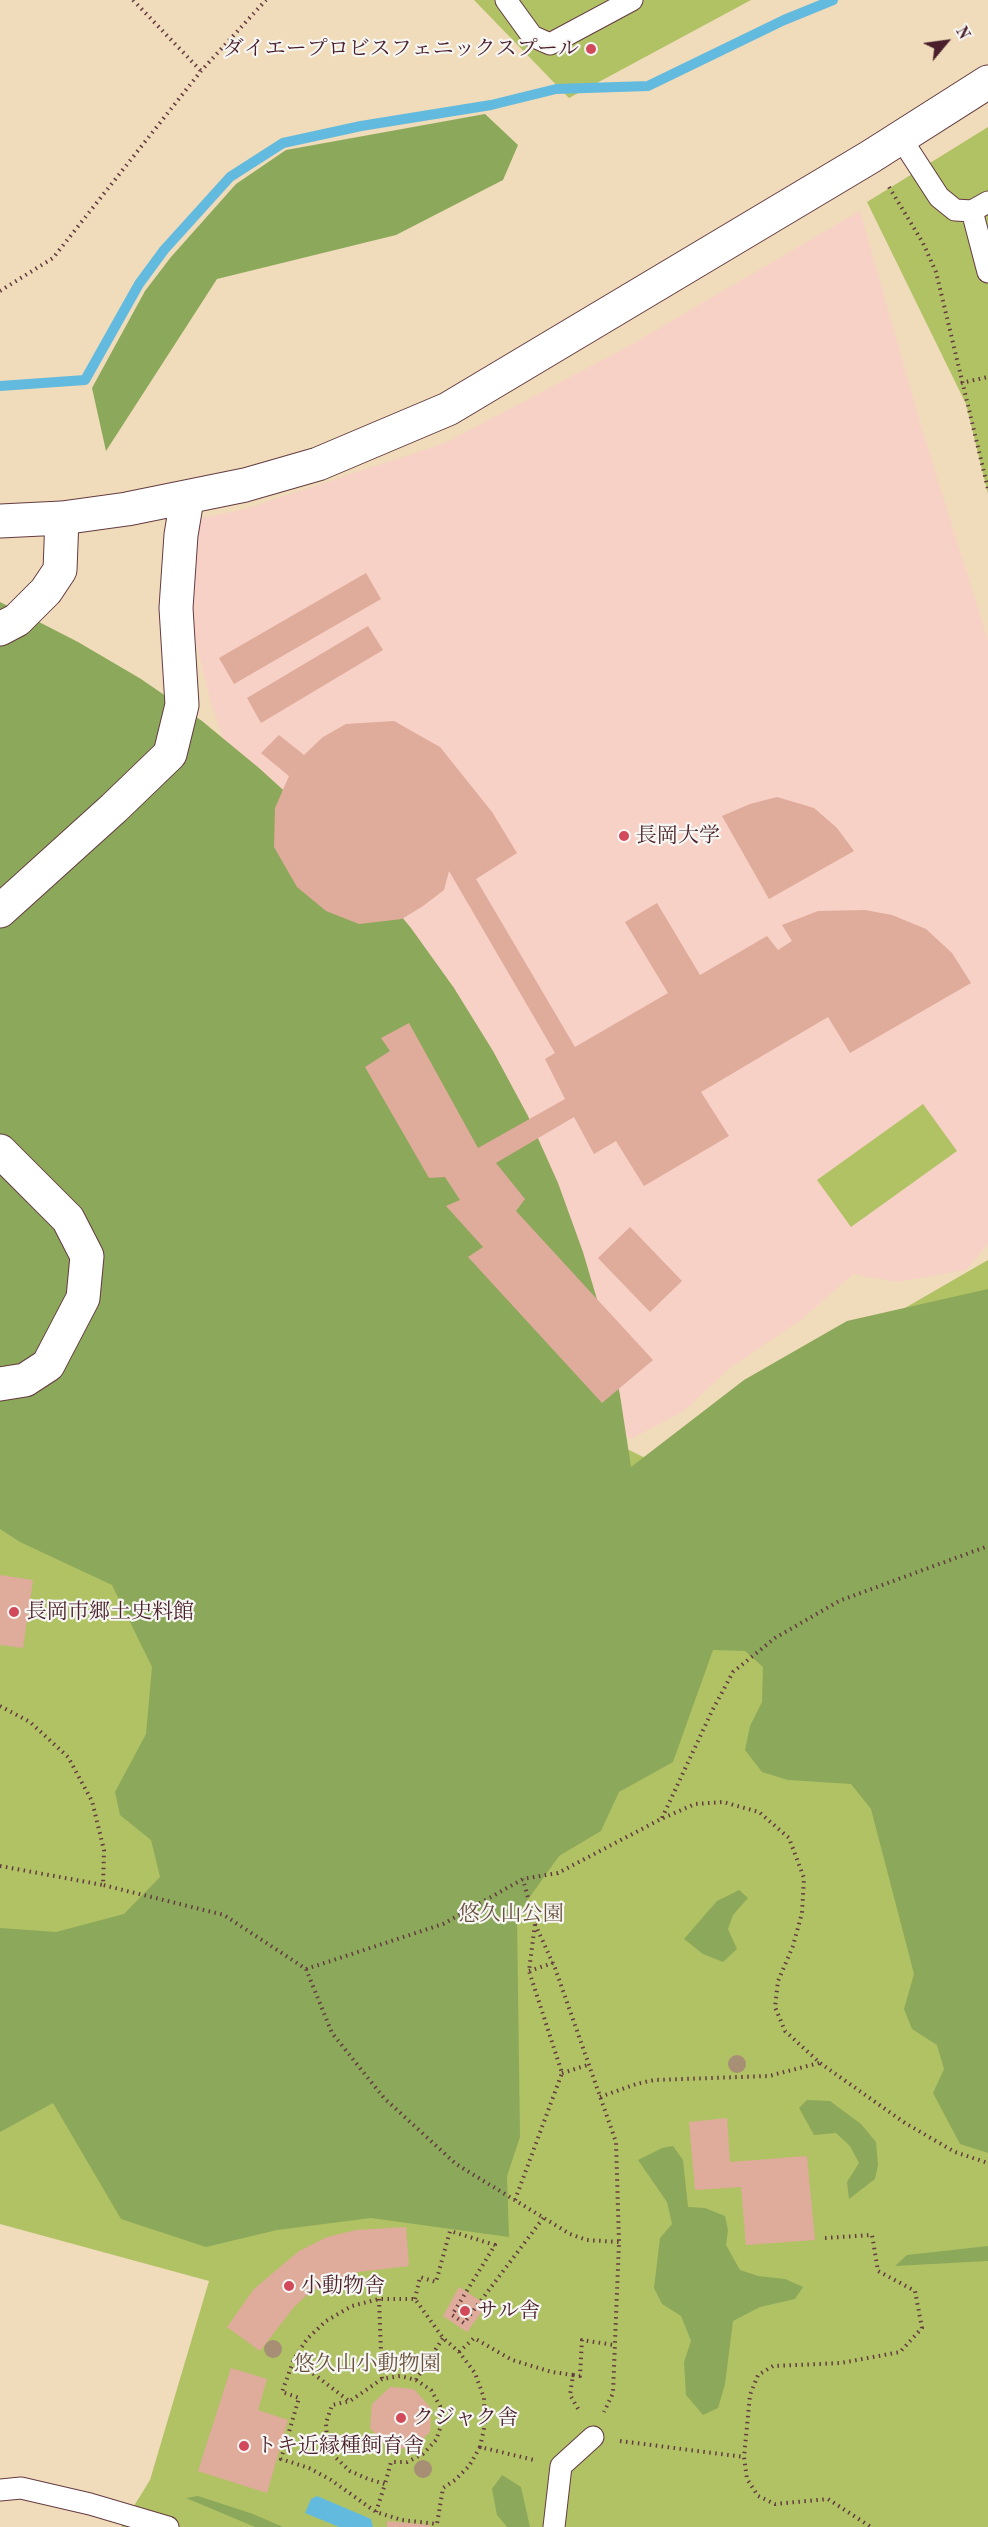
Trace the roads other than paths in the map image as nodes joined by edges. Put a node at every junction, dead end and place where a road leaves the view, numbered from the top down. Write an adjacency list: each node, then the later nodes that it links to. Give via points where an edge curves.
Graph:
1 (506, 0): 2 (lane, via 532,36 550,45)
2 (632, 0)
3 (988, 82): 4 (street)
4 (900, 137): 5 (lane, via 939,197 955,210); 7 (street, via 448,409 318,464)
5 (980, 206): 6 (lane)
6 (988, 272)
7 (187, 498): 8 (street); 11 (street, via 176,608 182,705 170,754)
8 (62, 518): 9 (street); 10 (street, via 60,570 46,591 17,620)
9 (0, 520)
10 (0, 629)
11 (0, 911)
12 (0, 1151): 13 (street, via 68,1220 87,1256 83,1298 48,1365 25,1380)
13 (0, 1384)
14 (593, 2437): 17 (lane, via 561,2466)
15 (0, 2490): 16 (lane, via 21,2488 44,2493)
16 (168, 2527)
17 (554, 2527)

